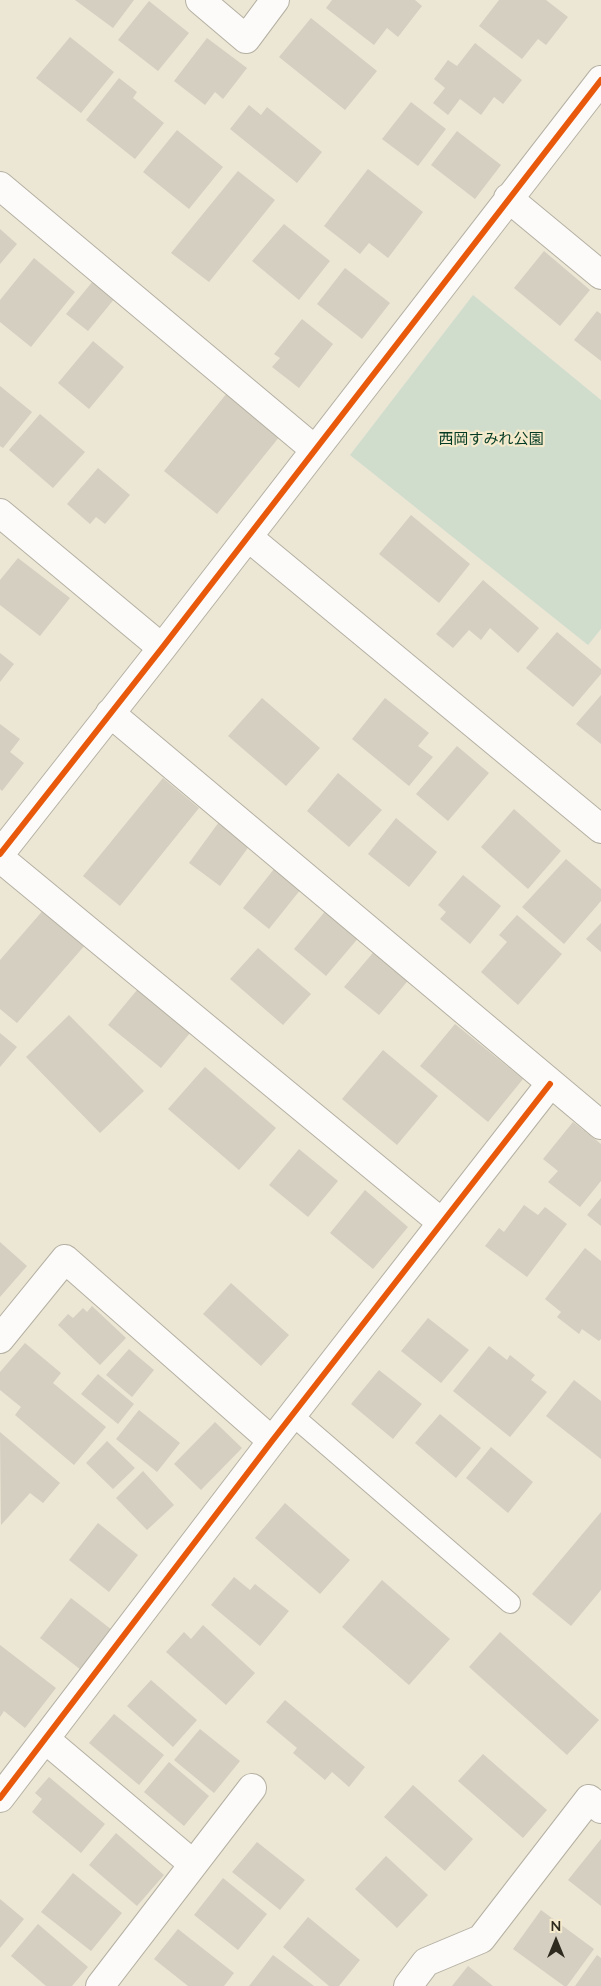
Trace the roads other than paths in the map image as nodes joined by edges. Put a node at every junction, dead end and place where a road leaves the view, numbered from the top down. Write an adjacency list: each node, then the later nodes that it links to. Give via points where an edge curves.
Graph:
1 (200, 0): 2 (street, via 246,39)
2 (275, 0)
3 (601, 80): 5 (street)
4 (0, 186): 7 (street)
5 (508, 198): 6 (street); 7 (street)
6 (601, 275)
7 (314, 449): 9 (street)
8 (3, 521): 10 (street)
9 (248, 537): 10 (street); 12 (street)
10 (162, 648): 11 (street)
11 (110, 713): 13 (street); 14 (street)
12 (601, 828)
13 (0, 856): 16 (street)
14 (550, 1084): 15 (street); 16 (street)
15 (601, 1125)
16 (441, 1222): 18 (street)
17 (0, 1339): 19 (street, via 65,1259)
18 (292, 1415): 19 (street); 20 (lane)
19 (272, 1440): 21 (street)
20 (510, 1603)
21 (45, 1739): 23 (street); 25 (street)
22 (252, 1788): 25 (street)
23 (0, 1798)
24 (601, 1809): 27 (street, via 589,1799 481,1939 426,1962)
25 (193, 1864): 26 (street)
26 (100, 1986)
27 (408, 1986)

